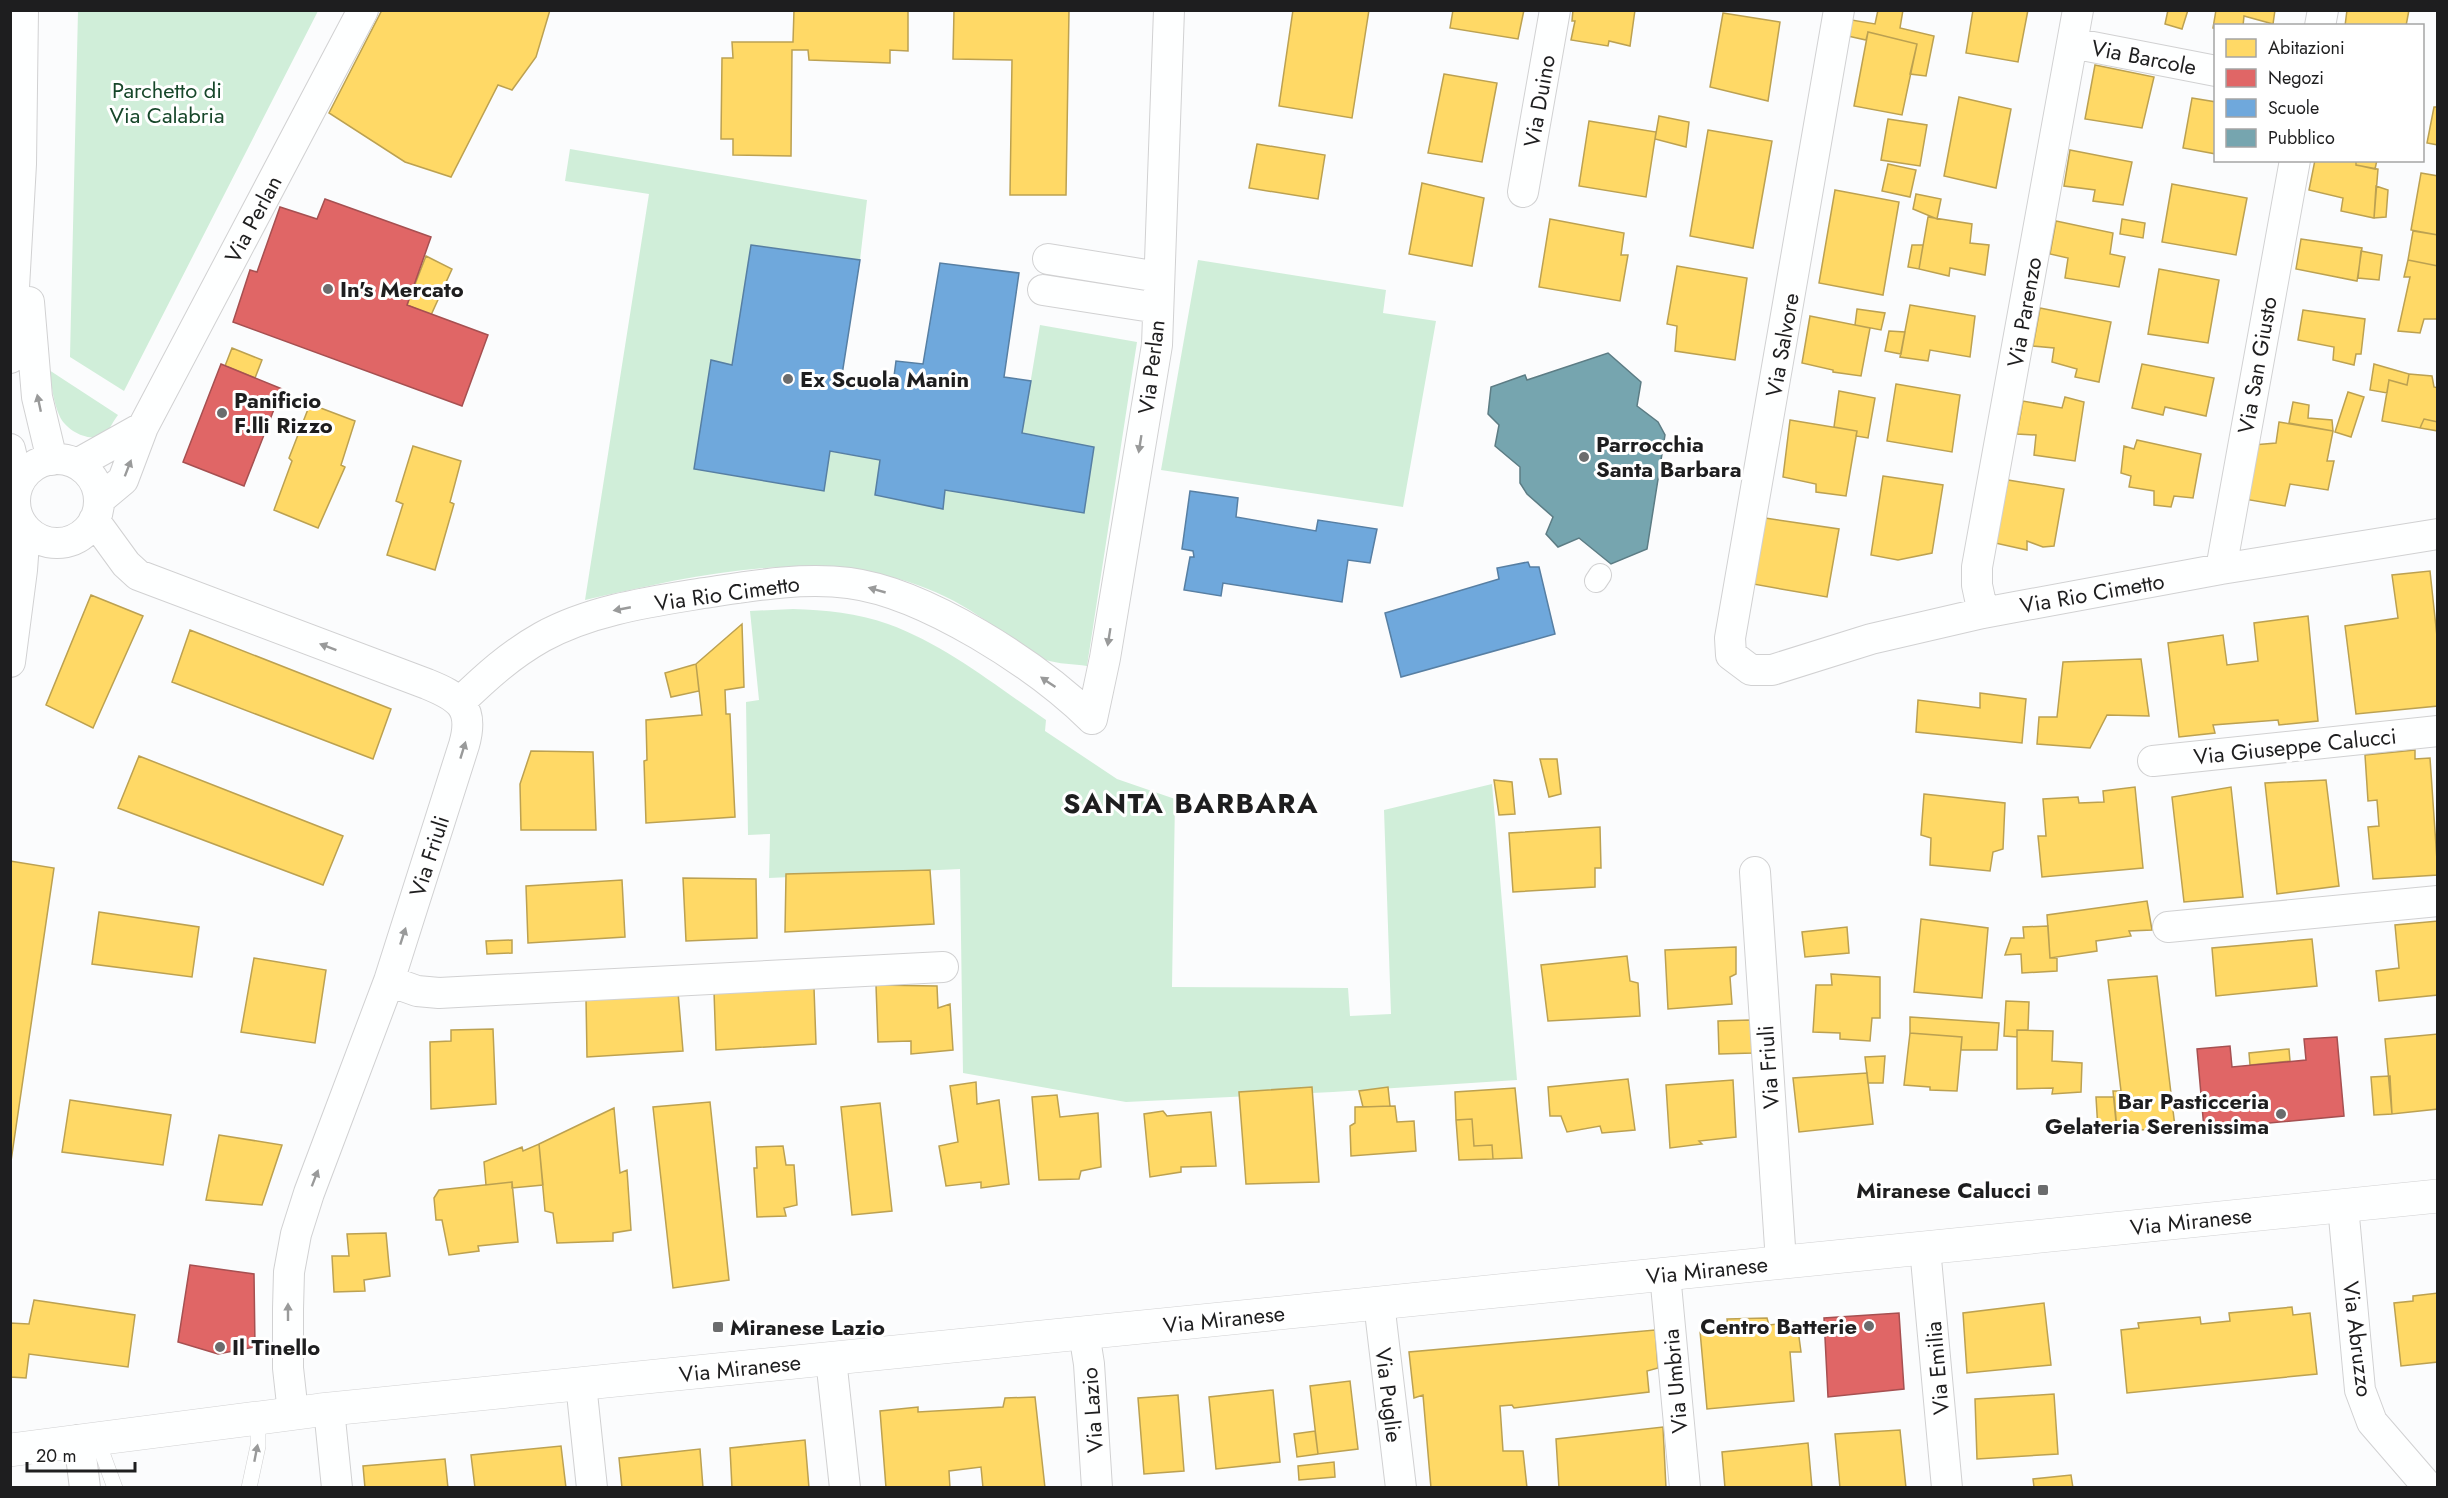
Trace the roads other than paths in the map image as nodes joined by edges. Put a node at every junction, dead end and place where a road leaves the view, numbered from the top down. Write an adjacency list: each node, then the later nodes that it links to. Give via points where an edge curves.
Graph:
1 (23, 10): 9 (street)
2 (363, 10): 18 (street, Via Perlan)
3 (1169, 10): 14 (street, Via Perlan)
4 (1555, 10): 12 (street, Via Duino)
5 (1839, 10): 28 (street, Via Salvore, via 1730,638 1731,655)
6 (2078, 10): 7 (street, Via Parenzo)
7 (2072, 44): 8 (street, Via Barcole); 26 (street, Via Parenzo, via 1977,567)
8 (2214, 70)
9 (16, 111): 11 (street)
10 (2295, 162): 25 (street, Via San Giusto)
11 (19, 186): 17 (street); 20 (street, one-way to 11, via 37,397)
12 (1522, 192)
13 (1048, 259): 14 (street)
14 (1159, 276): 16 (street, Via Perlan)
15 (1043, 290): 16 (street)
16 (1158, 308): 30 (street, Via Perlan, one-way to 30, via 1156,345)
17 (10, 358)
18 (143, 427): 20 (street); 22 (street, Via Perlan, one-way to 18, via 123,480)
19 (10, 449): 21 (street)
20 (64, 462): 21 (street, via 37,464); 22 (street, via 88,472 95,481)
21 (18, 484): 23 (street, via 14,503)
22 (97, 510): 23 (street, via 83,532 57,543 40,539); 29 (street, one-way to 22, via 452,694 427,684 138,575 126,564)
23 (25, 529): 27 (street)
24 (2438, 534): 25 (street, Via Rio Cimetto)
25 (2220, 569): 26 (street, Via Rio Cimetto)
26 (1983, 612): 28 (street, Via Rio Cimetto, via 1871,639 1772,670)
27 (10, 662)
28 (1751, 670)
29 (460, 702): 30 (street, Via Rio Cimetto, one-way to 29, via 1069,696 938,612 848,583 763,584 609,611 542,637 492,670); 37 (street, Via Friuli, one-way to 29, via 469,729)
30 (1092, 719)
31 (2438, 731): 32 (street, Via Giuseppe Calucci)
32 (2153, 761)
33 (1755, 872): 41 (street, Via Friuli)
34 (2438, 901): 35 (street)
35 (2168, 927)
36 (943, 967): 37 (street, via 439,993 417,991)
37 (389, 981): 48 (street, Via Friuli, one-way to 37, via 288,1281 296,1234)
38 (2438, 1196): 39 (street, Via Miranese)
39 (2343, 1206): 40 (street, Via Miranese); 62 (street, Via Abruzzo, via 2360,1390 2372,1422)
40 (1925, 1248): 41 (street, Via Miranese); 61 (street, Via Emilia)
41 (1781, 1262): 42 (street, Via Miranese)
42 (1665, 1274): 43 (street, Via Miranese); 60 (street, Via Umbria)
43 (1379, 1303): 44 (street, Via Miranese); 59 (street, Via Puglie)
44 (1084, 1333): 45 (street, Via Miranese); 58 (street, Via Lazio)
45 (831, 1359): 46 (street, Via Miranese); 57 (street)
46 (580, 1384): 47 (street, Via Miranese); 56 (street)
47 (329, 1409): 48 (street, Via Miranese); 55 (street)
48 (292, 1413): 49 (street, Via Miranese)
49 (258, 1418): 50 (street, Via Miranese); 54 (lane, one-way to 49, via 258,1446)
50 (88, 1440): 51 (street, Via Miranese); 52 (street); 53 (lane)
51 (10, 1450)
52 (85, 1488)
53 (115, 1488)
54 (249, 1488)
55 (337, 1488)
56 (592, 1488)
57 (845, 1488)
58 (1097, 1488)
59 (1401, 1488)
60 (1685, 1488)
61 (1947, 1488)
62 (2429, 1488)

